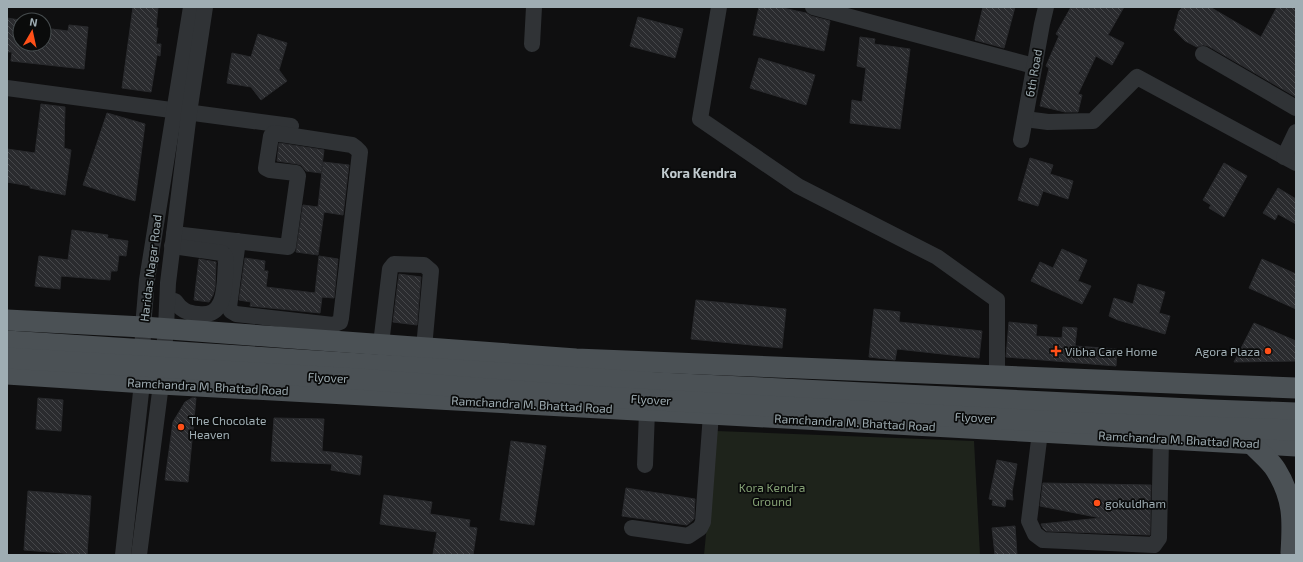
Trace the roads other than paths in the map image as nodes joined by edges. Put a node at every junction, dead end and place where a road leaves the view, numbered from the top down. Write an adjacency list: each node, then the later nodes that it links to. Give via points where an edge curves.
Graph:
1 (191, 7): 12 (street, Haridas Nagar Road)
2 (205, 7): 12 (street, Haridas Nagar Road)
3 (534, 7): 7 (street)
4 (719, 7): 29 (street, via 700,119 798,186 936,257 997,300)
5 (813, 7): 9 (street)
6 (1046, 7): 9 (street, 6th Road)
7 (532, 44)
8 (1203, 54): 11 (street)
9 (1034, 66): 13 (street, 6th Road)
10 (7, 88): 12 (street)
11 (1296, 108)
12 (181, 112): 14 (street); 18 (street, Haridas Nagar Road); 22 (street, Haridas Nagar Road, via 146,280)
13 (1025, 119): 16 (street, 6th Road); 17 (street, via 1048,122 1093,121 1137,77)
14 (322, 131)
15 (1296, 132): 17 (street)
16 (1021, 140)
17 (1290, 160)
18 (173, 240): 19 (street); 20 (street, via 222,253 226,263 222,303 218,309 205,315 188,313 180,309); 23 (street, Haridas Nagar Road)
19 (238, 241): 19 (street, via 288,247 298,176 296,173 266,168 271,136 274,134 352,145 360,152 340,322 333,325 236,314 231,311 229,307)
20 (175, 301)
21 (7, 320): 22 (main road)
22 (143, 326): 23 (main road); 30 (street, Haridas Nagar Road)
23 (166, 328): 25 (main road); 30 (street, Haridas Nagar Road)
24 (7, 341): 33 (main road, Flyover, bridge, via 667,383)
25 (381, 344): 26 (main road); 26 (street, via 390,269 394,264 424,265 431,271)
26 (424, 348): 29 (main road, via 576,359)
27 (7, 358): 35 (main road, Flyover, bridge, via 358,379 583,396 1080,423)
28 (7, 374): 30 (main road, Ramchandra M. Bhattad Road)
29 (997, 375): 31 (main road)
30 (152, 383): 32 (main road, Ramchandra M. Bhattad Road); 43 (street, Haridas Nagar Road); 44 (street, Haridas Nagar Road)
31 (1296, 388)
32 (647, 411): 34 (main road, Ramchandra M. Bhattad Road); 40 (street)
33 (1296, 413)
34 (711, 414): 36 (main road, Ramchandra M. Bhattad Road); 41 (street, via 703,522 700,528 688,536)
35 (1296, 430)
36 (1040, 432): 37 (main road, Ramchandra M. Bhattad Road); 37 (street, via 1029,521 1035,534 1044,540 1154,545 1159,538)
37 (1162, 439): 38 (main road, Ramchandra M. Bhattad Road)
38 (1251, 443): 39 (main road, Ramchandra M. Bhattad Road); 42 (main road, via 1276,469 1290,502 1293,520)
39 (1296, 446)
40 (645, 465)
41 (632, 528)
42 (1292, 550)
43 (123, 555)
44 (139, 555)

